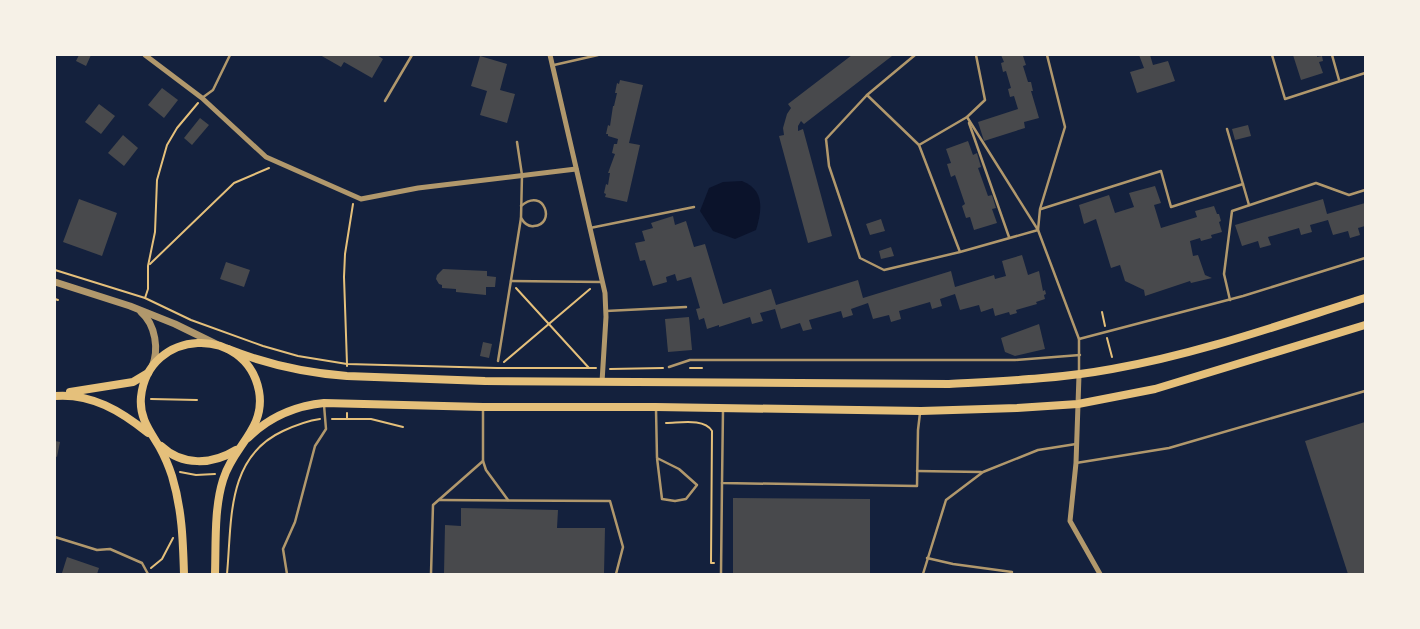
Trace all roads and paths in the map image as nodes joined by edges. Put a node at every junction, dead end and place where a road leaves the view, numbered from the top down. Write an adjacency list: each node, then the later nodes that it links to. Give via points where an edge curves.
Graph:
1 (145, 55): 15 (street)
2 (230, 55): 15 (lane, via 213,90)
3 (412, 55): 16 (lane)
4 (550, 55): 11 (street)
5 (598, 55): 11 (lane)
6 (915, 55): 14 (lane)
7 (976, 55): 17 (lane, via 985,100)
8 (1047, 55): 30 (lane, via 1065,127)
9 (1272, 55): 13 (lane, via 1285,99)
10 (1332, 55): 13 (lane)
11 (552, 66): 22 (street)
12 (1365, 73): 13 (lane)
13 (1339, 80)
14 (867, 95): 20 (lane); 35 (lane, via 826,139 829,166 860,258 884,270)
15 (202, 98): 21 (street, via 266,157); 37 (path, via 177,128 167,146 157,180 155,232)
16 (385, 101)
17 (967, 117): 20 (lane); 33 (lane); 34 (lane)
18 (1226, 129): 24 (lane)
19 (517, 142): 23 (lane)
20 (919, 145): 35 (lane)
21 (280, 163): 26 (street); 37 (path, via 234,183)
22 (576, 169): 23 (street); 32 (street)
23 (522, 176): 26 (street, via 418,188 361,199); 28 (lane)
24 (1243, 184): 27 (lane); 30 (lane, via 1171,207 1161,171)
25 (1365, 190): 27 (lane, via 1349,195 1316,182)
26 (354, 196): 53 (path, via 345,254)
27 (1248, 205): 44 (lane, via 1232,211 1224,274)
28 (521, 207): 31 (lane); 31 (lane, via 529,201 538,201 545,207 546,215 536,226 528,225)
29 (694, 207): 32 (lane)
30 (1040, 209): 33 (lane)
31 (520, 218): 39 (lane)
32 (590, 228): 41 (street)
33 (1038, 230): 34 (lane); 49 (lane)
34 (1009, 237): 35 (lane)
35 (960, 252)
36 (1365, 258): 44 (lane)
37 (148, 266): 42 (path)
38 (55, 270): 42 (path)
39 (511, 281): 41 (lane); 52 (lane)
40 (55, 282): 45 (street)
41 (601, 282): 47 (street); 55 (path)
42 (145, 298): 53 (path, via 191,320 263,346)
43 (1365, 298): 58 (main road, via 1194,350)
44 (1230, 300): 49 (lane)
45 (130, 306): 50 (street); 57 (street, via 145,315 153,331 155,353)
46 (686, 307): 47 (lane)
47 (606, 311): 60 (street)
48 (1365, 325): 66 (main road, via 1155,389)
49 (1079, 339): 51 (lane)
50 (224, 347): 57 (main road, via 198,342 178,346); 59 (main road, via 297,369); 75 (main road, via 246,364 259,392 257,422)
51 (1080, 355): 54 (lane, via 1015,360 690,360); 58 (lane)
52 (498, 361): 55 (path)
53 (347, 364): 55 (path); 59 (path)
54 (669, 367)
55 (497, 368): 56 (path)
56 (589, 368)
57 (150, 369): 62 (main road, via 133,382); 63 (main road)
58 (1079, 375): 60 (main road, via 949,384); 66 (street)
59 (348, 376): 60 (main road)
60 (602, 382)
61 (1365, 391): 79 (lane, via 1169,448)
62 (55, 395): 74 (main road, via 83,397 103,404 121,413)
63 (141, 399): 64 (path); 74 (main road, via 143,419)
64 (197, 400)
65 (324, 403): 67 (main road); 71 (lane); 75 (main road, via 303,406 283,414 264,424)
66 (1078, 404): 70 (main road); 76 (street)
67 (483, 407): 68 (main road); 78 (lane)
68 (656, 407): 69 (main road); 77 (lane)
69 (723, 408): 70 (main road); 84 (lane)
70 (921, 411): 80 (lane)
71 (325, 419): 72 (path); 95 (path, via 306,421 269,438 247,461 234,495); 96 (lane, via 326,429 315,446 295,522 283,549)
72 (347, 419)
73 (666, 423): 90 (path, via 700,423 712,431 711,563)
74 (154, 439): 75 (main road, via 174,455 197,462 219,459); 82 (main road)
75 (245, 441): 83 (main road)
76 (1076, 444): 79 (street); 81 (lane, via 1038,450)
77 (656, 458): 77 (lane, via 662,499 686,499 697,485 679,469)
78 (483, 461): 85 (lane); 86 (lane)
79 (1076, 463): 101 (street, via 1070,521)
80 (917, 471): 81 (lane); 84 (lane, via 917,486)
81 (983, 472): 89 (lane, via 946,500)
82 (171, 473): 83 (path); 93 (main road, via 181,511)
83 (224, 477): 94 (main road)
84 (722, 484): 90 (lane)
85 (439, 500): 86 (lane); 97 (lane, via 433,505)
86 (509, 500): 98 (lane, via 610,501 623,547)
87 (176, 532): 91 (path, via 162,558)
88 (55, 537): 91 (lane, via 96,550 110,548 142,563)
89 (927, 558): 92 (lane); 100 (lane)
90 (721, 564): 99 (lane)
91 (148, 572)
92 (1012, 572)
93 (184, 574)
94 (214, 574)
95 (227, 574)
96 (287, 574)
97 (431, 574)
98 (616, 574)
99 (721, 574)
100 (923, 574)
101 (1100, 574)

